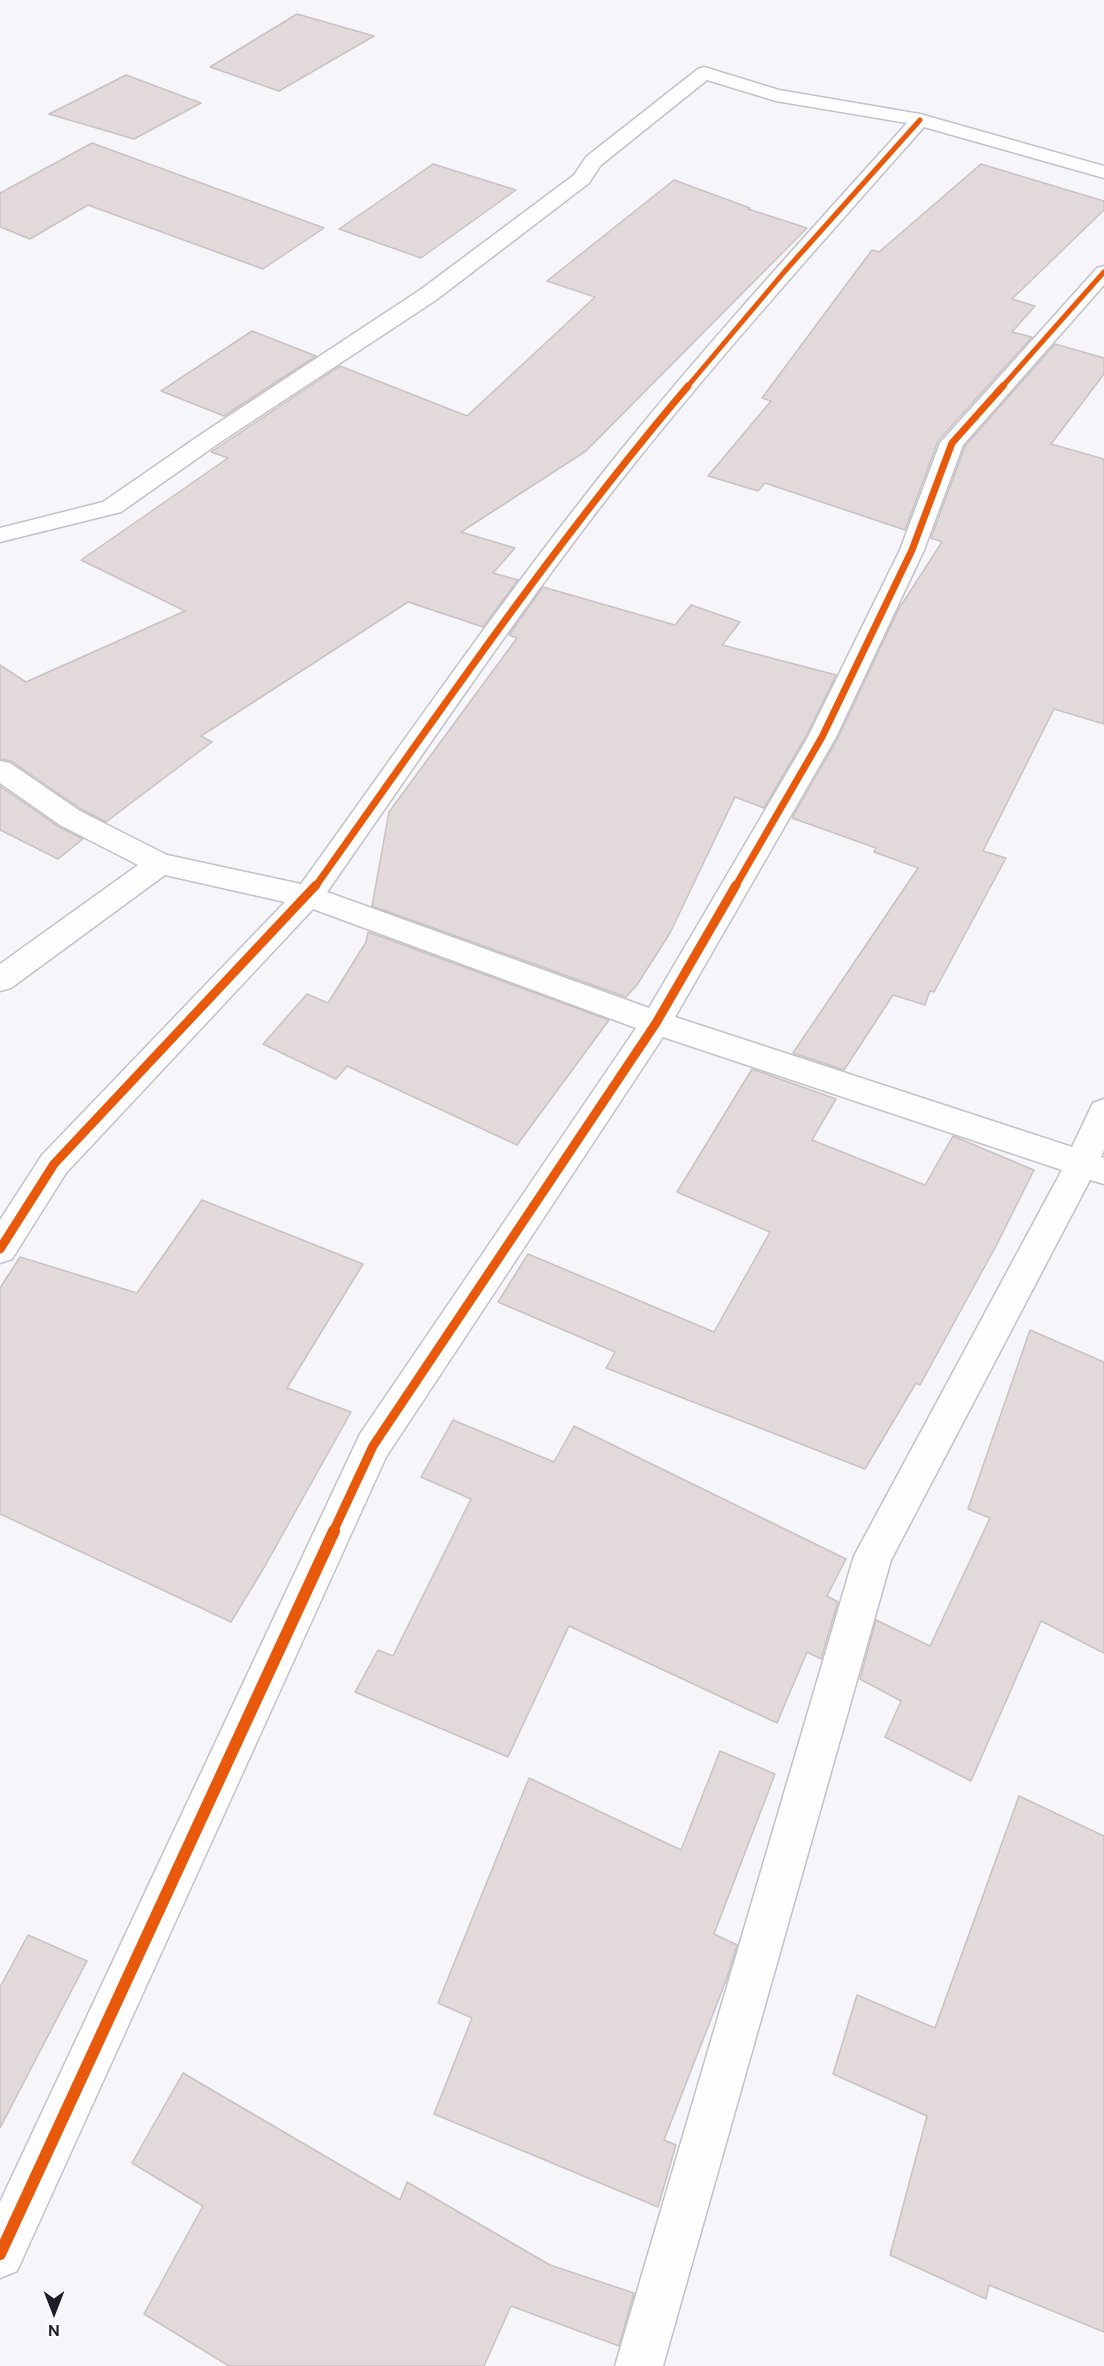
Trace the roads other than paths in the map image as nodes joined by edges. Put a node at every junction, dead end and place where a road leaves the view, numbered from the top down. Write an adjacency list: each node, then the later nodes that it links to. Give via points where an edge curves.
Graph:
1 (920, 120): 2 (street); 4 (street, via 776,95 704,73 593,161 582,179 428,295 112,507); 7 (street, via 785,271 626,459)
2 (1104, 172)
3 (1104, 272): 9 (street, via 952,443 912,550 822,737)
4 (0, 535)
5 (0, 770): 6 (street, via 70,818)
6 (160, 864): 7 (street); 8 (street)
7 (308, 896): 9 (street); 12 (street, via 54,1164)
8 (0, 980)
9 (656, 1023): 11 (street); 13 (street, via 373,1446)
10 (1104, 1112): 11 (street)
11 (1093, 1168): 14 (street, via 873,1556)
12 (0, 1248)
13 (0, 2254)
14 (639, 2366)

